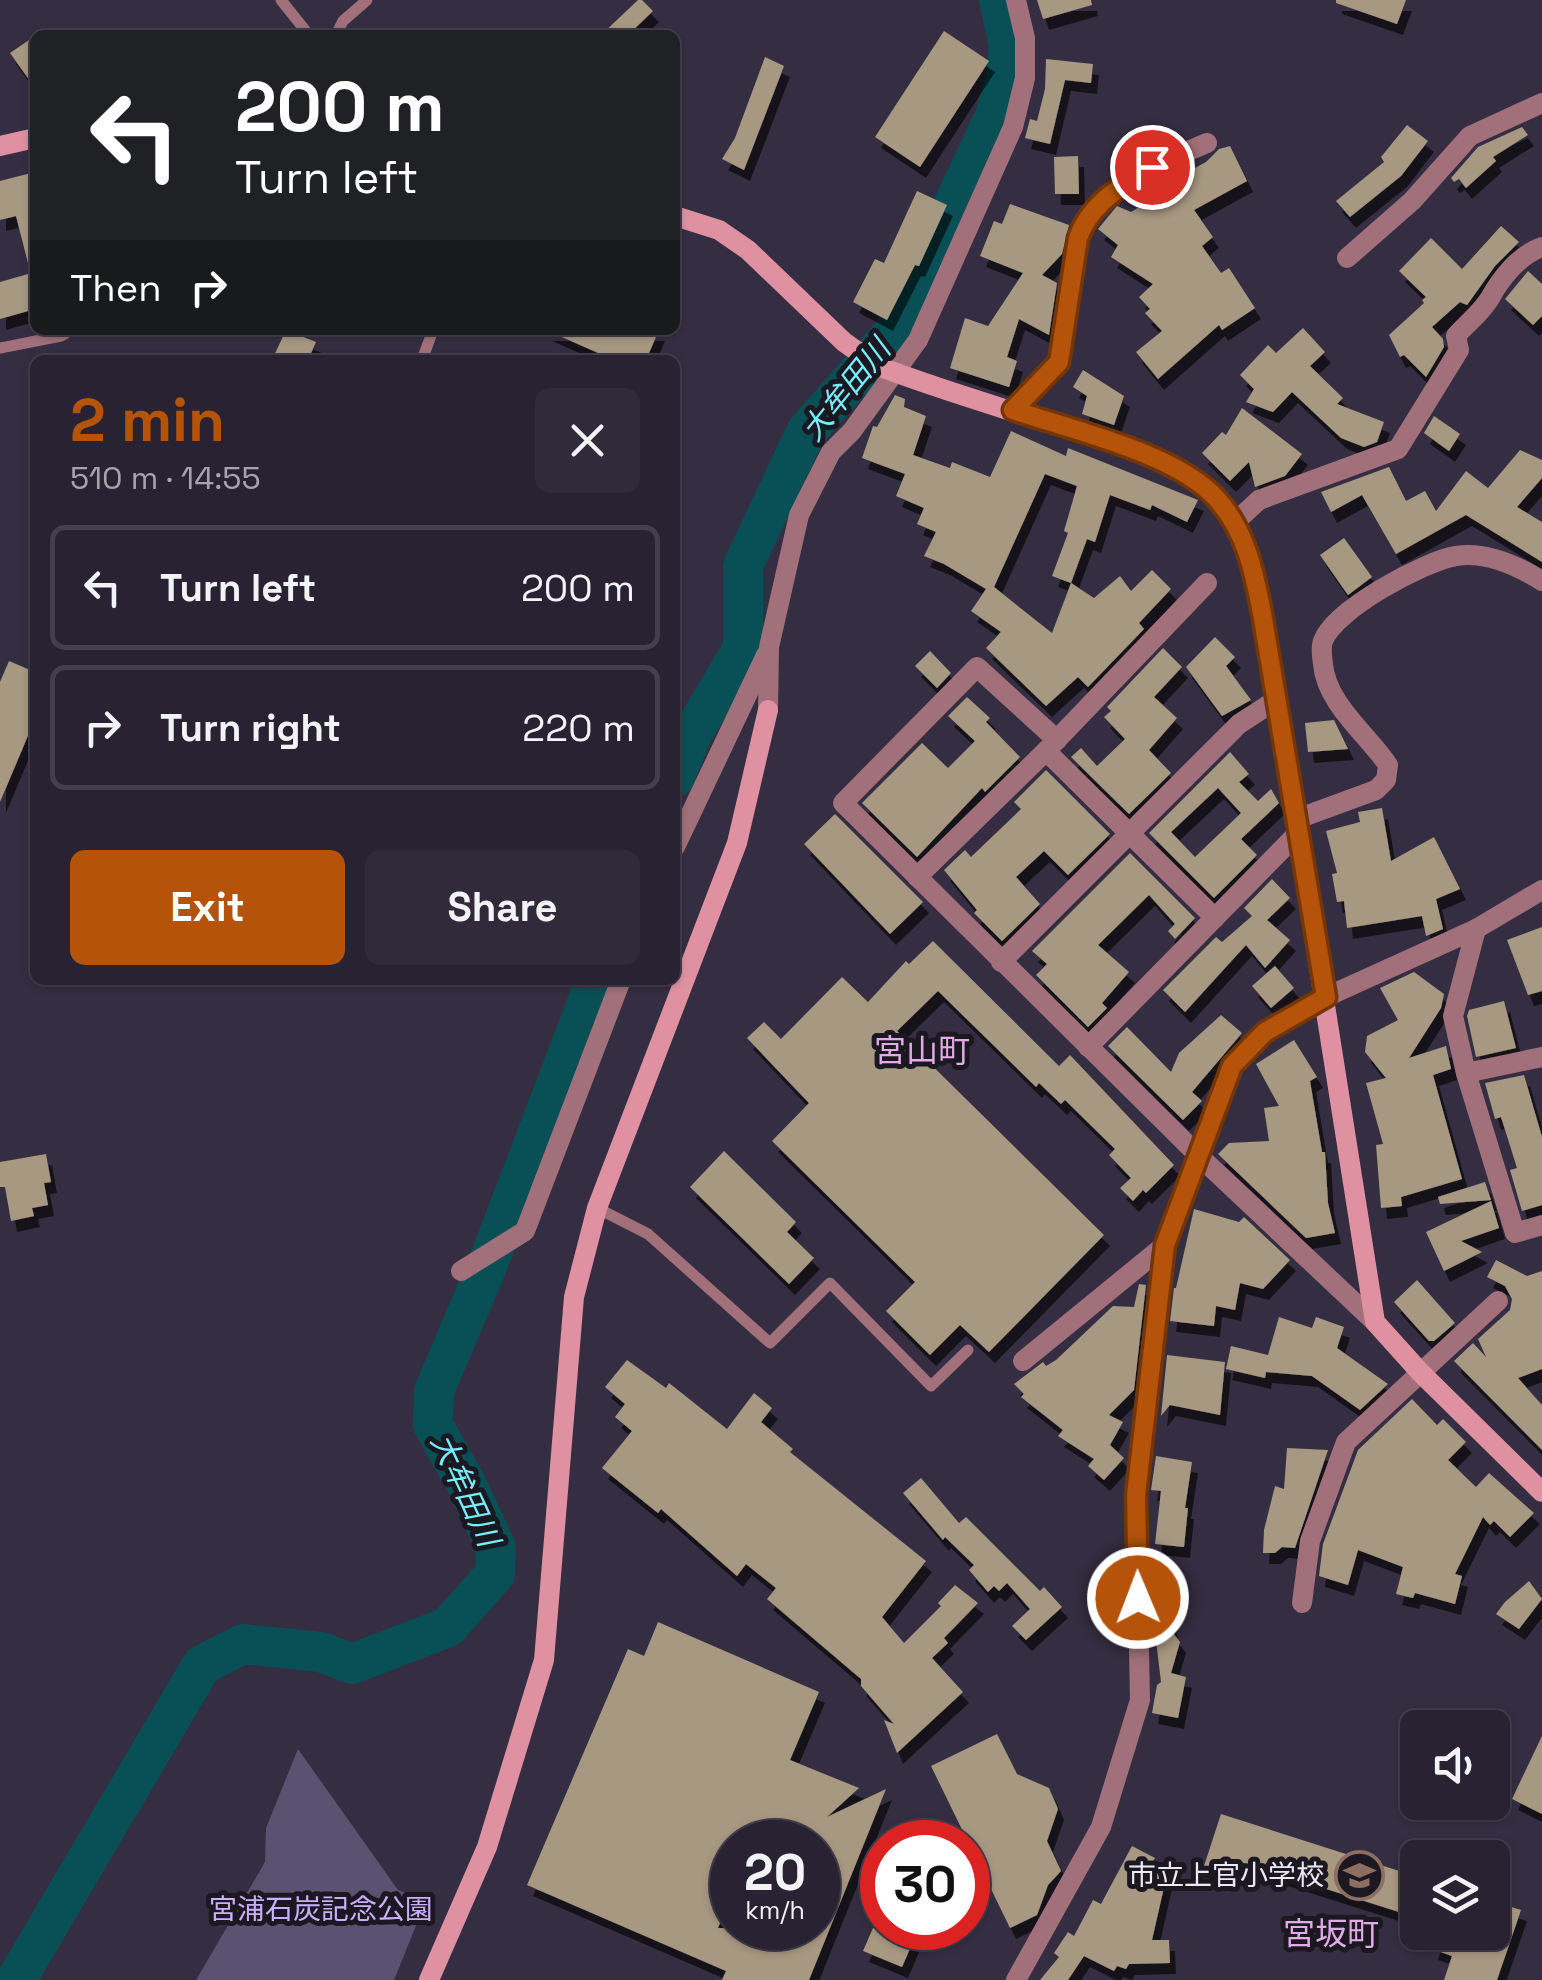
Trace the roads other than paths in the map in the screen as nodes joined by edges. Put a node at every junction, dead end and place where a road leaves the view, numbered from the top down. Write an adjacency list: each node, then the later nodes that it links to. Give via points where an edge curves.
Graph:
1 (281, 0): 4 (lane)
2 (367, 0): 5 (lane)
3 (1016, 0): 15 (street, via 1025,78 1013,127 918,340)
4 (305, 30)
5 (338, 30)
6 (1542, 103): 12 (street, via 1470,136 1412,201)
7 (30, 139): 9 (street)
8 (1207, 143): 16 (street, via 1115,190 1084,222 1059,362)
9 (0, 146)
10 (680, 218): 15 (street, via 719,230 748,250 844,342)
11 (1542, 247): 17 (street, via 1492,288 1456,336 1459,350 1398,448 1259,500)
12 (1347, 258)
13 (63, 335): 14 (lane)
14 (0, 348)
15 (894, 372): 16 (street); 20 (street, via 831,452 799,515)
16 (1013, 410): 17 (street, via 1188,475)
17 (1234, 524): 21 (street, via 1252,563)
18 (1542, 581): 23 (street, via 1498,560 1458,555 1378,590 1339,622 1323,640 1323,667 1335,699 1388,765 1386,780)
19 (1208, 583): 22 (street)
20 (770, 647): 25 (street); 37 (street, via 768,710 736,843)
21 (1276, 700): 23 (street); 24 (street, via 1239,724)
22 (1051, 745): 24 (street); 26 (street); 26 (street, via 977,666 843,803)
23 (1298, 826): 28 (street); 32 (street)
24 (1128, 832): 28 (street); 30 (street)
25 (680, 836)
26 (916, 877): 30 (street)
27 (1542, 890): 29 (street)
28 (1215, 918): 33 (street)
29 (1476, 928): 32 (street); 35 (street, via 1453,1016)
30 (1001, 962): 33 (street)
31 (619, 985): 40 (street, via 526,1231)
32 (1326, 997): 36 (street, via 1265,1032 1232,1066); 42 (street)
33 (1088, 1047): 36 (street)
34 (1542, 1057): 35 (street)
35 (1466, 1073): 38 (street, via 1515,1233)
36 (1199, 1156): 39 (street); 42 (street)
37 (598, 1208): 43 (lane, via 648,1234 770,1344 830,1283 931,1386); 48 (street, via 574,1298 544,1660 486,1847)
38 (1542, 1225)
39 (1165, 1245): 44 (street); 49 (street, via 1136,1495 1140,1700 1100,1827)
40 (461, 1271)
41 (1498, 1301): 45 (street)
42 (1375, 1322): 45 (street)
43 (968, 1350)
44 (1023, 1360)
45 (1420, 1372): 46 (street); 47 (street, via 1346,1442 1310,1541)
46 (1542, 1492)
47 (1302, 1603)
48 (430, 1980)
49 (1016, 1980)

